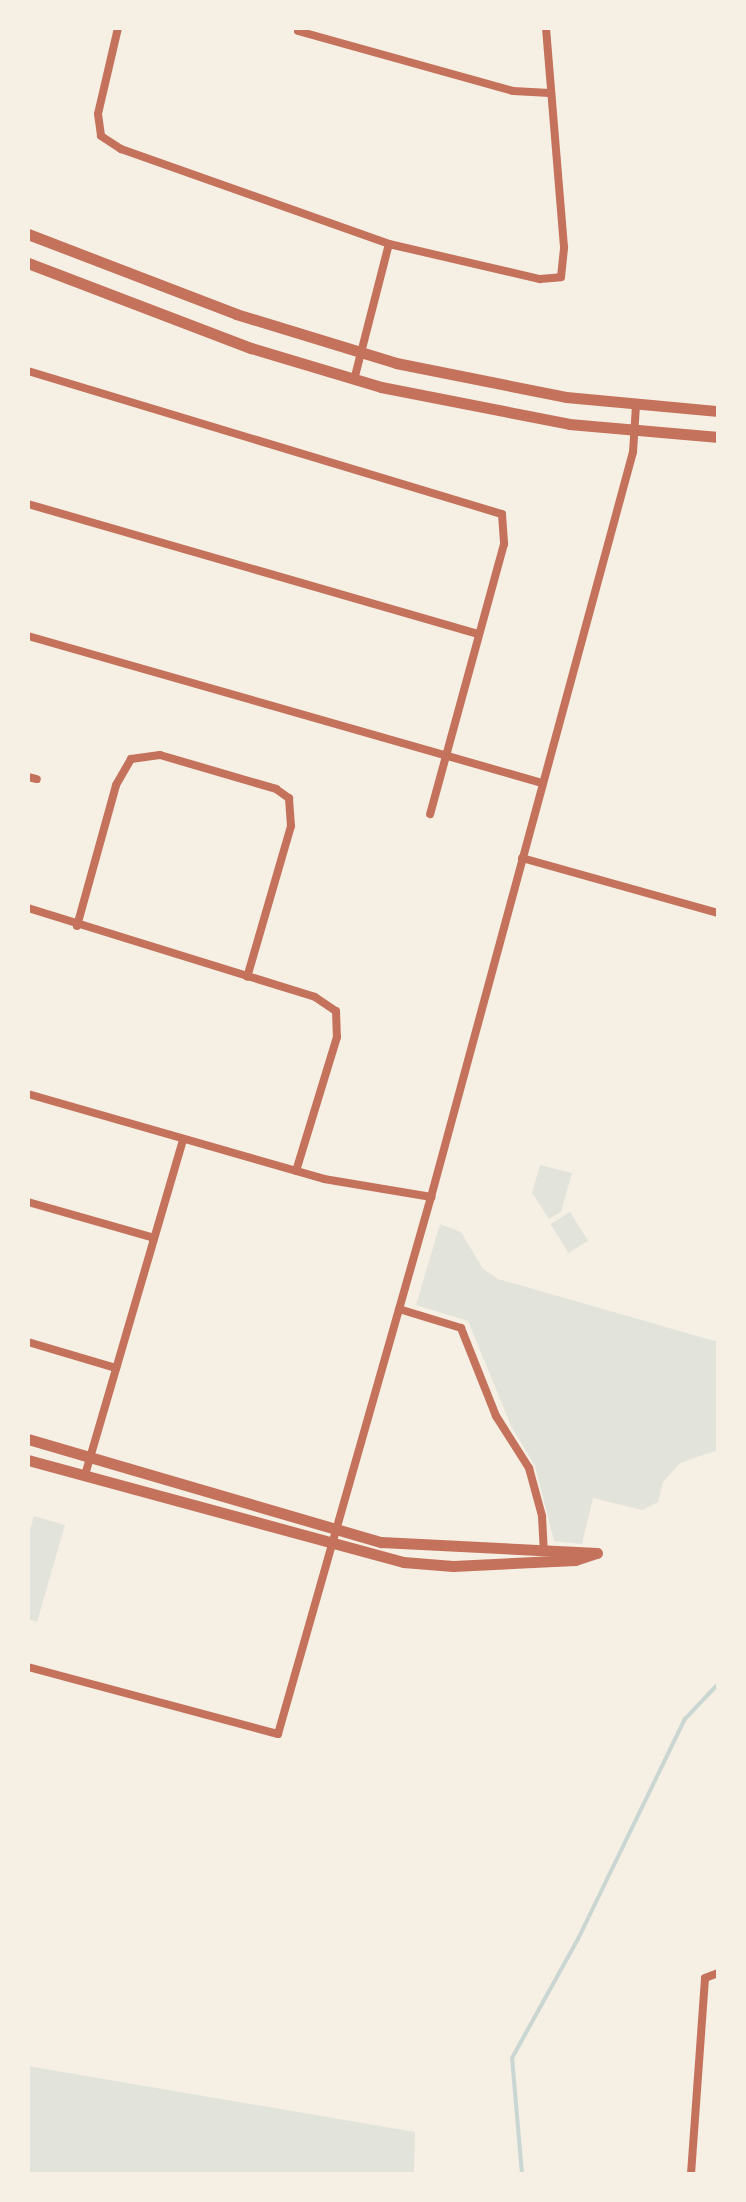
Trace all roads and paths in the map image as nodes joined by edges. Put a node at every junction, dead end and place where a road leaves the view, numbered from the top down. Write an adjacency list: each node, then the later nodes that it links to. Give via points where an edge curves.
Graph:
1 (118, 28): 6 (street, via 101,86 101,136 136,154)
2 (546, 28): 4 (street)
3 (298, 31): 4 (street, via 513,91)
4 (550, 93): 6 (street, via 564,247 561,277 540,279)
5 (28, 234): 8 (street, via 236,314)
6 (389, 244): 8 (street)
7 (28, 263): 10 (street, via 222,338)
8 (361, 354): 10 (street); 11 (street, via 511,388)
9 (28, 371): 16 (street, via 490,506 502,514 507,528)
10 (354, 380): 13 (street, via 493,411)
11 (636, 405): 12 (street); 13 (street)
12 (718, 411)
13 (634, 432): 14 (street); 19 (street)
14 (718, 437)
15 (28, 504): 16 (street)
16 (478, 634): 18 (street)
17 (28, 636): 18 (street)
18 (446, 755): 19 (street); 20 (street)
19 (542, 783): 21 (street)
20 (430, 814)
21 (522, 858): 23 (street); 29 (street)
22 (28, 908): 24 (street)
23 (718, 913)
24 (77, 926): 25 (street); 25 (street, via 116,785 131,759 160,755 276,789 289,798 291,826)
25 (247, 977): 28 (street, via 326,1002 339,1024)
26 (28, 1094): 27 (street)
27 (183, 1139): 28 (street); 31 (street)
28 (296, 1171): 29 (street)
29 (431, 1197): 32 (street)
30 (28, 1202): 31 (street)
31 (154, 1238): 34 (street)
32 (399, 1309): 39 (street); 41 (street, via 461,1328 496,1416 529,1468 542,1516)
33 (28, 1342): 34 (street)
34 (116, 1368): 36 (street)
35 (28, 1439): 36 (street)
36 (90, 1457): 38 (street); 39 (street)
37 (28, 1460): 38 (street)
38 (85, 1475): 40 (street)
39 (337, 1529): 40 (street); 41 (street, via 412,1547)
40 (332, 1545): 41 (street, via 373,1557 441,1565); 42 (street, via 278,1734)
41 (544, 1555)
42 (28, 1667)
43 (718, 1973): 44 (street, via 705,1978)
44 (691, 2174)

